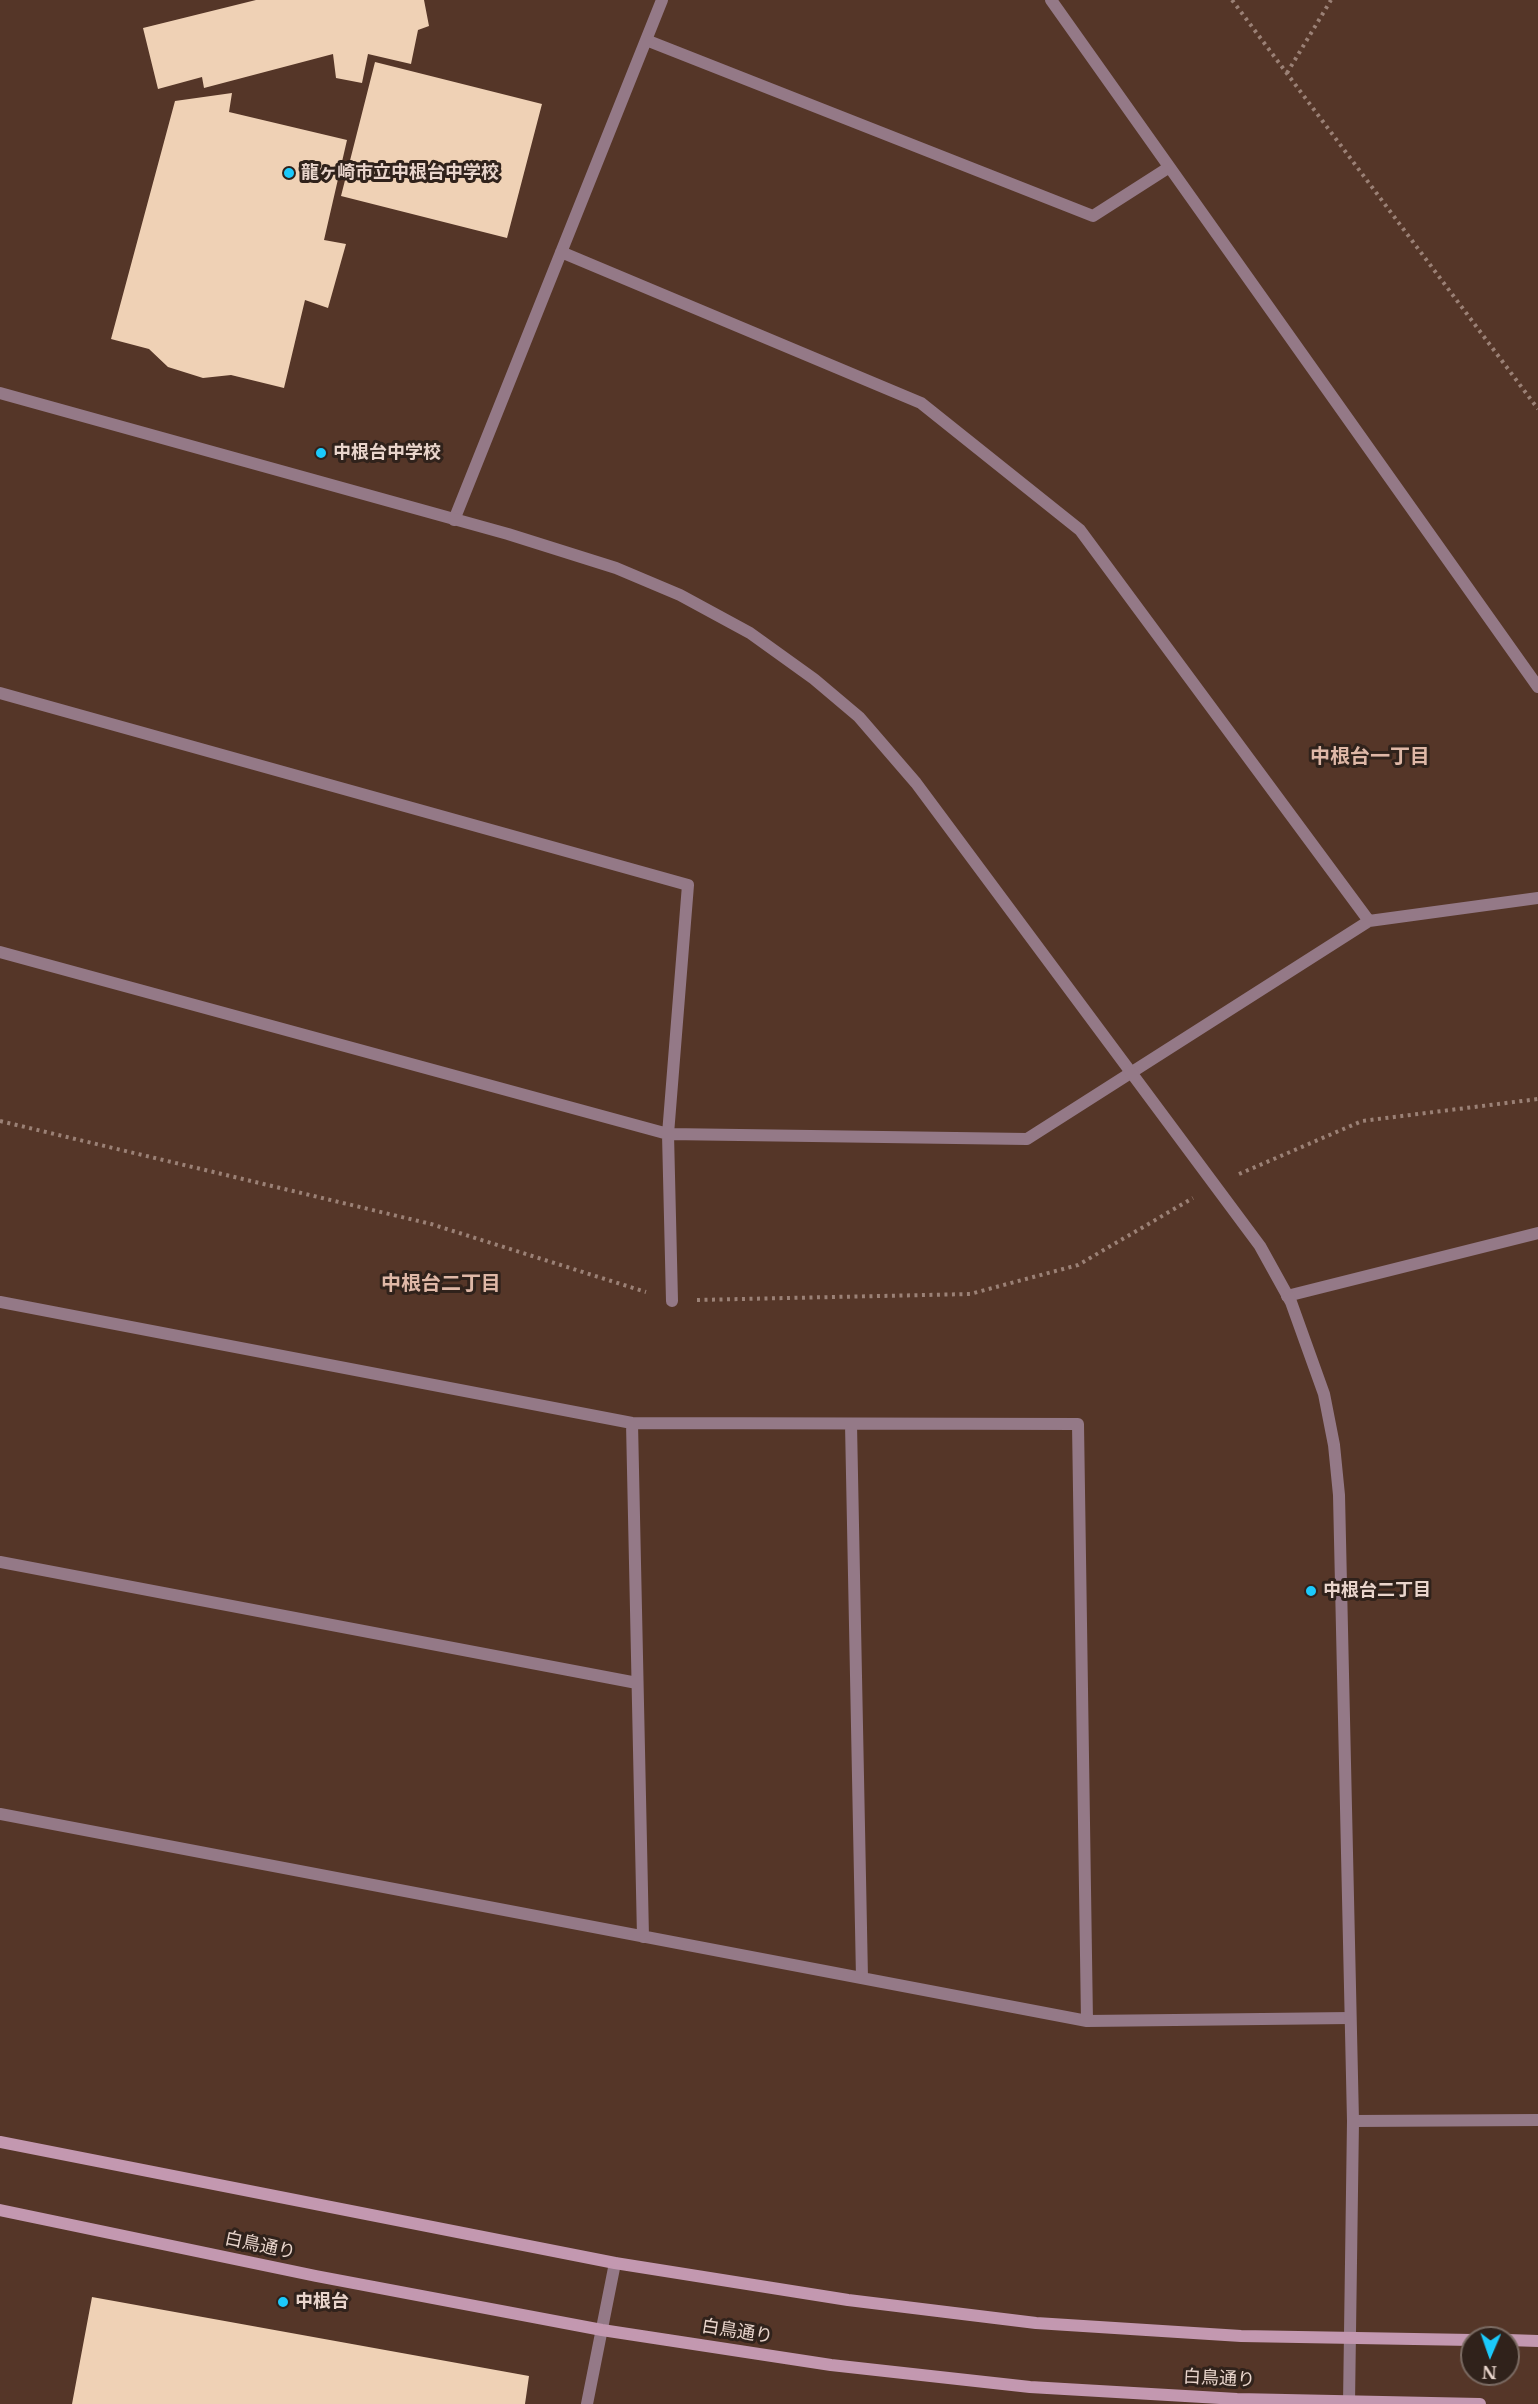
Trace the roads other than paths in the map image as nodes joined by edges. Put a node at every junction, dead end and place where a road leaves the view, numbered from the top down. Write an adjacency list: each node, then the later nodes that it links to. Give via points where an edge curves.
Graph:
1 (662, 0): 3 (street)
2 (1051, 0): 4 (street)
3 (646, 40): 4 (street, via 1094,216); 5 (street)
4 (1168, 168): 8 (street)
5 (561, 252): 7 (street); 11 (street, via 921,403 1080,530)
6 (0, 393): 7 (street)
7 (454, 520): 13 (street, via 616,568 680,595 750,633 814,679 859,717 916,783)
8 (1538, 687)
9 (0, 693): 14 (street, via 688,885)
10 (1538, 898): 11 (street)
11 (1369, 921): 13 (street)
12 (0, 952): 14 (street)
13 (1132, 1072): 14 (street, via 1027,1139); 16 (street, via 1260,1245)
14 (668, 1134): 17 (street)
15 (1538, 1233): 16 (street)
16 (1287, 1296): 26 (street, via 1324,1394 1339,1495)
17 (672, 1301)
18 (0, 1302): 19 (street)
19 (632, 1423): 20 (street); 22 (street)
20 (851, 1424): 25 (street); 27 (street, via 1078,1424)
21 (0, 1562): 22 (street)
22 (637, 1683): 24 (street)
23 (0, 1814): 24 (street)
24 (643, 1936): 25 (street)
25 (862, 1978): 27 (street)
26 (1350, 2018): 27 (street); 29 (street)
27 (1087, 2021)
28 (1538, 2120): 29 (street)
29 (1353, 2121): 34 (street)
30 (0, 2142): 32 (main road)
31 (0, 2210): 33 (main road, 白鳥通り)
32 (615, 2263): 33 (street); 34 (main road, via 848,2300 1036,2323)
33 (602, 2330): 38 (main road, 白鳥通り, via 831,2365); 40 (street)
34 (1350, 2339): 35 (main road); 39 (street)
35 (1460, 2340)
36 (1520, 2340): 37 (main road)
37 (1538, 2341)
38 (1139, 2398): 39 (main road, 白鳥通り)
39 (1349, 2403): 41 (main road, 白鳥通り)
40 (587, 2404)
41 (1480, 2404)

